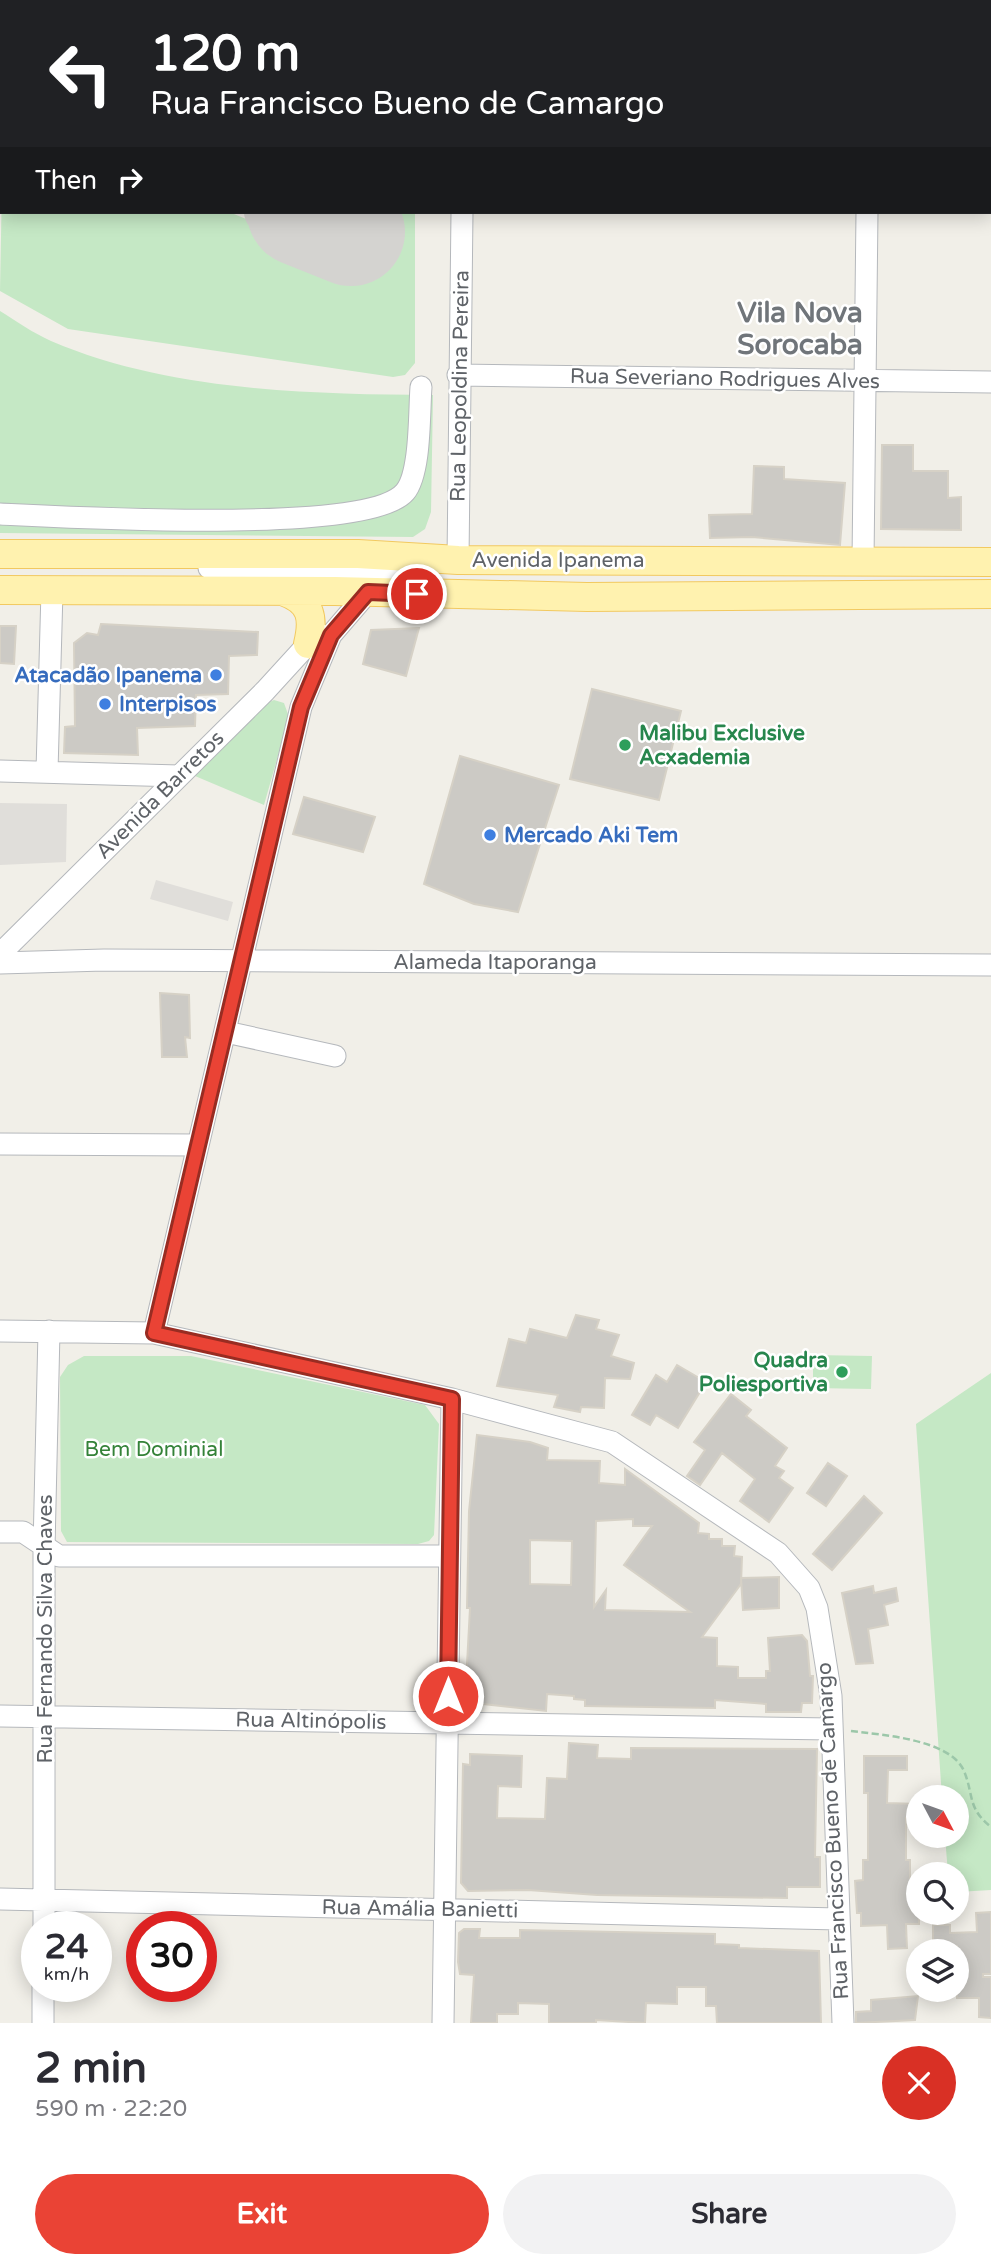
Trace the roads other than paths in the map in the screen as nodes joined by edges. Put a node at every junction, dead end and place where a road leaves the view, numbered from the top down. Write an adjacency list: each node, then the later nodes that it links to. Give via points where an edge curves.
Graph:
1 (462, 214): 3 (street, Rua Leopoldina Pereira)
2 (867, 214): 4 (street)
3 (458, 375): 4 (street, Rua Severiano Rodrigues Alves); 10 (street, Rua Leopoldina Pereira)
4 (865, 380): 5 (street, Rua Severiano Rodrigues Alves); 11 (street)
5 (991, 382)
6 (421, 387): 7 (street, via 414,471 405,492 388,504 359,513 255,520)
7 (0, 514)
8 (0, 554): 9 (main road, Avenida Ipanema)
9 (405, 556): 10 (main road, Avenida Ipanema); 16 (main road)
10 (458, 560): 11 (main road, Avenida Ipanema)
11 (863, 561): 12 (main road, Avenida Ipanema)
12 (991, 562)
13 (0, 565): 16 (street)
14 (991, 573): 16 (street)
15 (0, 579): 16 (street)
16 (365, 584): 17 (street); 20 (main road, Avenida Ipanema); 21 (main road, Avenida Ipanema, via 587,597); 22 (street, Avenida Barretos); 24 (street, via 331,635)
17 (991, 585)
18 (0, 590): 19 (main road, Avenida Ipanema)
19 (52, 591): 20 (main road, Avenida Ipanema); 26 (street)
20 (285, 592): 22 (main road, via 298,596 310,613 313,624)
21 (991, 594)
22 (308, 645): 23 (street, Avenida Barretos)
23 (265, 691): 24 (street, via 297,696); 28 (street, Avenida Barretos)
24 (301, 707): 33 (street)
25 (0, 771): 26 (street)
26 (47, 771): 27 (street)
27 (141, 775): 28 (street); 29 (street, via 152,787)
28 (179, 776): 29 (street, Avenida Barretos)
29 (154, 801): 30 (street, Avenida Barretos)
30 (49, 904): 31 (street, Avenida Barretos); 32 (street, Avenida Barretos, via 34,938)
31 (0, 954)
32 (44, 962): 33 (street, Alameda Itaporanga); 34 (street, Alameda Itaporanga)
33 (242, 962): 35 (street, Alameda Itaporanga); 36 (street)
34 (0, 963)
35 (991, 965)
36 (226, 1032): 37 (street); 39 (street)
37 (335, 1056)
38 (0, 1144): 39 (street)
39 (197, 1145): 42 (street)
40 (0, 1331): 41 (street, Rua Francisco Bueno de Camargo)
41 (49, 1331): 42 (street, Rua Francisco Bueno de Camargo); 45 (street, Rua Fernando Silva Chaves)
42 (154, 1333): 43 (street, Rua Francisco Bueno de Camargo)
43 (452, 1399): 46 (street); 50 (street, Rua Francisco Bueno de Camargo, via 612,1442 778,1553 809,1588 817,1608)
44 (0, 1532): 45 (street, via 23,1532)
45 (44, 1548): 46 (street, via 59,1556); 48 (street, Rua Fernando Silva Chaves)
46 (449, 1556): 49 (street)
47 (0, 1716): 48 (street, Rua Altinópolis)
48 (45, 1716): 49 (street, Rua Altinópolis); 52 (street, Rua Fernando Silva Chaves)
49 (448, 1724): 50 (street, Rua Altinópolis); 53 (street)
50 (832, 1729): 55 (street, Rua Francisco Bueno de Camargo)
51 (0, 1899): 52 (street, Rua Amália Banietti)
52 (44, 1900): 53 (street, Rua Amália Banietti); 54 (street, Rua Fernando Silva Chaves)
53 (444, 1910): 55 (street, Rua Amália Banietti); 58 (street)
54 (44, 1911)
55 (839, 1919): 59 (street, Rua Francisco Bueno de Camargo)
56 (43, 2002): 57 (street)
57 (43, 2023)
58 (443, 2023)
59 (843, 2023)

